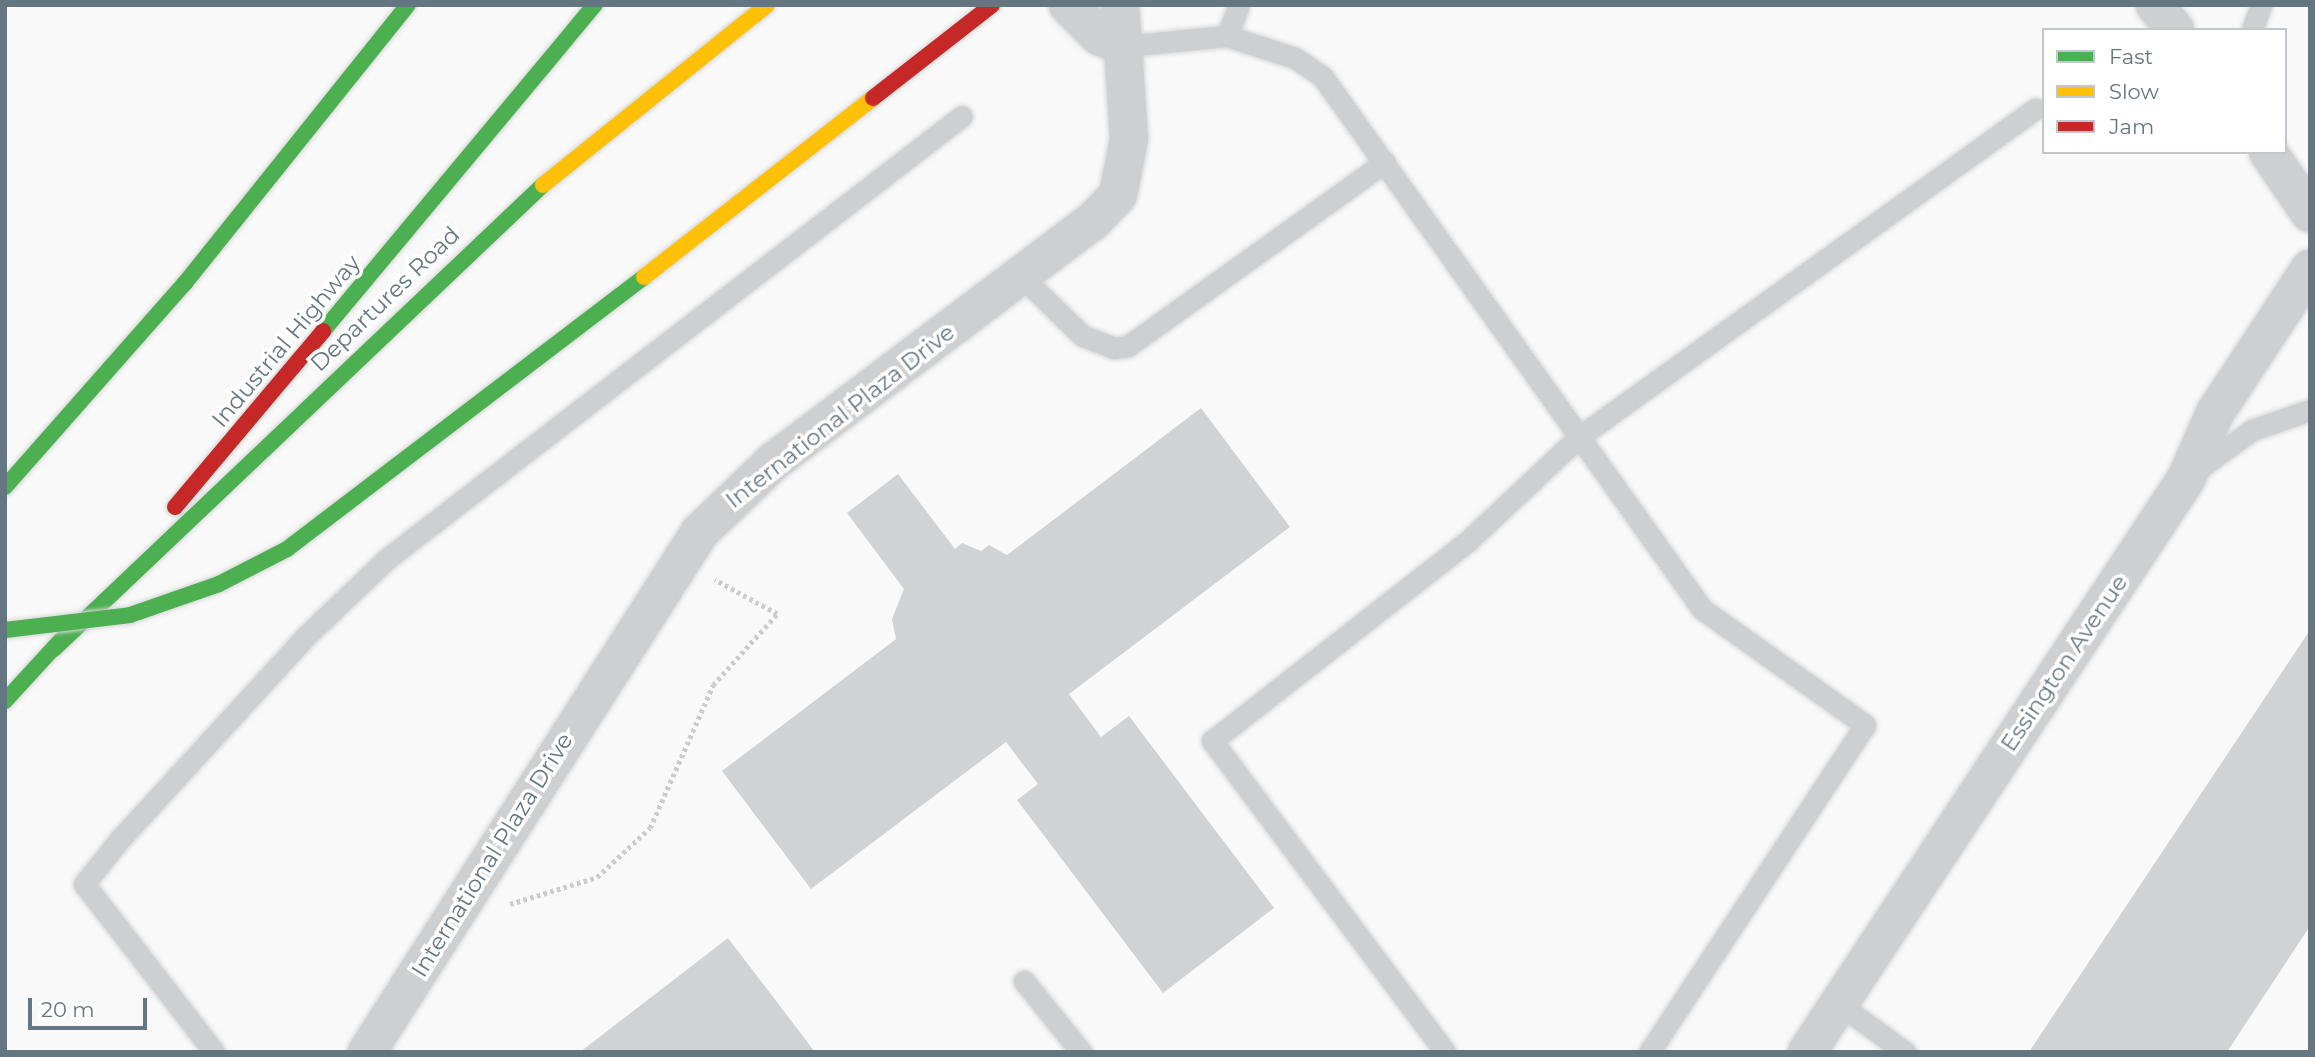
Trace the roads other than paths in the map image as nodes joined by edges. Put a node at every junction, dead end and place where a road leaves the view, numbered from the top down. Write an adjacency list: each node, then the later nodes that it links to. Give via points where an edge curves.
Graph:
1 (408, 5): 24 (main road, via 185,282)
2 (595, 5): 26 (main road, Industrial Highway)
3 (767, 5): 26 (main road, Departures Road, via 509,212)
4 (992, 5): 25 (main road, bridge, via 306,537 219,584 130,615)
5 (1069, 5): 13 (street, via 1099,36)
6 (1121, 5): 13 (street, International Plaza Drive)
7 (1239, 5): 12 (lane)
8 (2155, 5): 10 (street)
9 (2261, 5): 11 (lane)
10 (2173, 28)
11 (2253, 28)
12 (1227, 36): 13 (lane); 17 (lane, via 1315,71)
13 (1125, 46): 20 (street, International Plaza Drive, via 1129,157 1118,195)
14 (2035, 109): 22 (lane)
15 (962, 116): 30 (lane, via 388,558 306,636 121,838 85,884)
16 (2270, 154): 18 (street)
17 (1385, 162): 20 (lane, via 1128,346 1114,348 1083,335); 22 (lane)
18 (2310, 213)
19 (2308, 273): 23 (street, Essington Avenue, via 2215,413)
20 (1021, 276): 31 (street, International Plaza Drive, via 773,462 700,531)
21 (2310, 410): 23 (lane, via 2252,430)
22 (1579, 437): 33 (lane, via 1467,542 1212,741); 34 (lane, via 1712,619 1865,725)
23 (2186, 479): 29 (street, Essington Avenue)
24 (5, 487)
25 (5, 631)
26 (54, 649): 27 (main road, Industrial Highway)
27 (5, 701)
28 (1024, 981): 32 (lane)
29 (1839, 1004): 35 (street, Essington Avenue); 36 (lane)
30 (214, 1052)
31 (367, 1052)
32 (1081, 1052)
33 (1445, 1052)
34 (1649, 1052)
35 (1807, 1052)
36 (1905, 1052)

